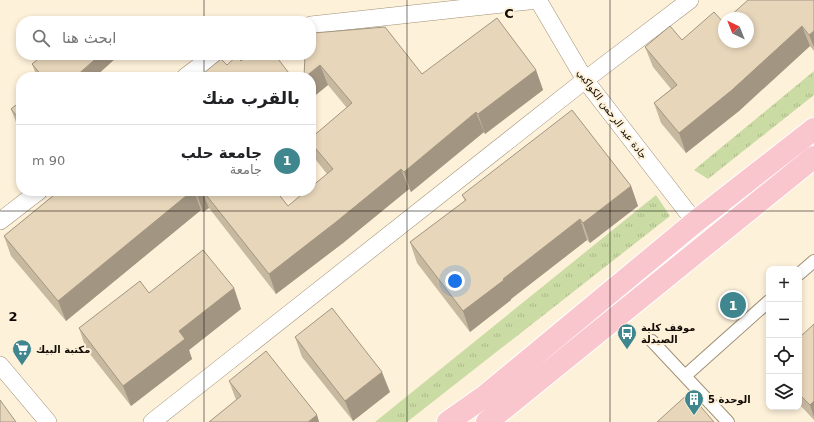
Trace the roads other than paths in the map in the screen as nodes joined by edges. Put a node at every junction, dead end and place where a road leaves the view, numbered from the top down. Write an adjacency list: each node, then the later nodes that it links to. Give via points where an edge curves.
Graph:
1 (538, 0): 3 (street); 6 (street, جادة عبد الرحمن الكواكبي)
2 (690, 0): 6 (street)
3 (316, 24)
4 (207, 60): 5 (street)
5 (192, 72)
6 (585, 80): 11 (street, جادة عبد الرحمن الكواكبي); 19 (street)
7 (814, 129): 11 (main road)
8 (814, 157): 21 (main road)
9 (32, 196): 10 (street)
10 (0, 221)
11 (695, 222): 20 (main road, via 485,396)
12 (814, 261): 13 (street)
13 (802, 271)
14 (768, 302): 17 (street)
15 (652, 341): 17 (street)
16 (0, 365): 18 (street)
17 (685, 376): 22 (street)
18 (48, 422)
19 (152, 422)
20 (448, 422)
21 (487, 422)
22 (728, 422)

